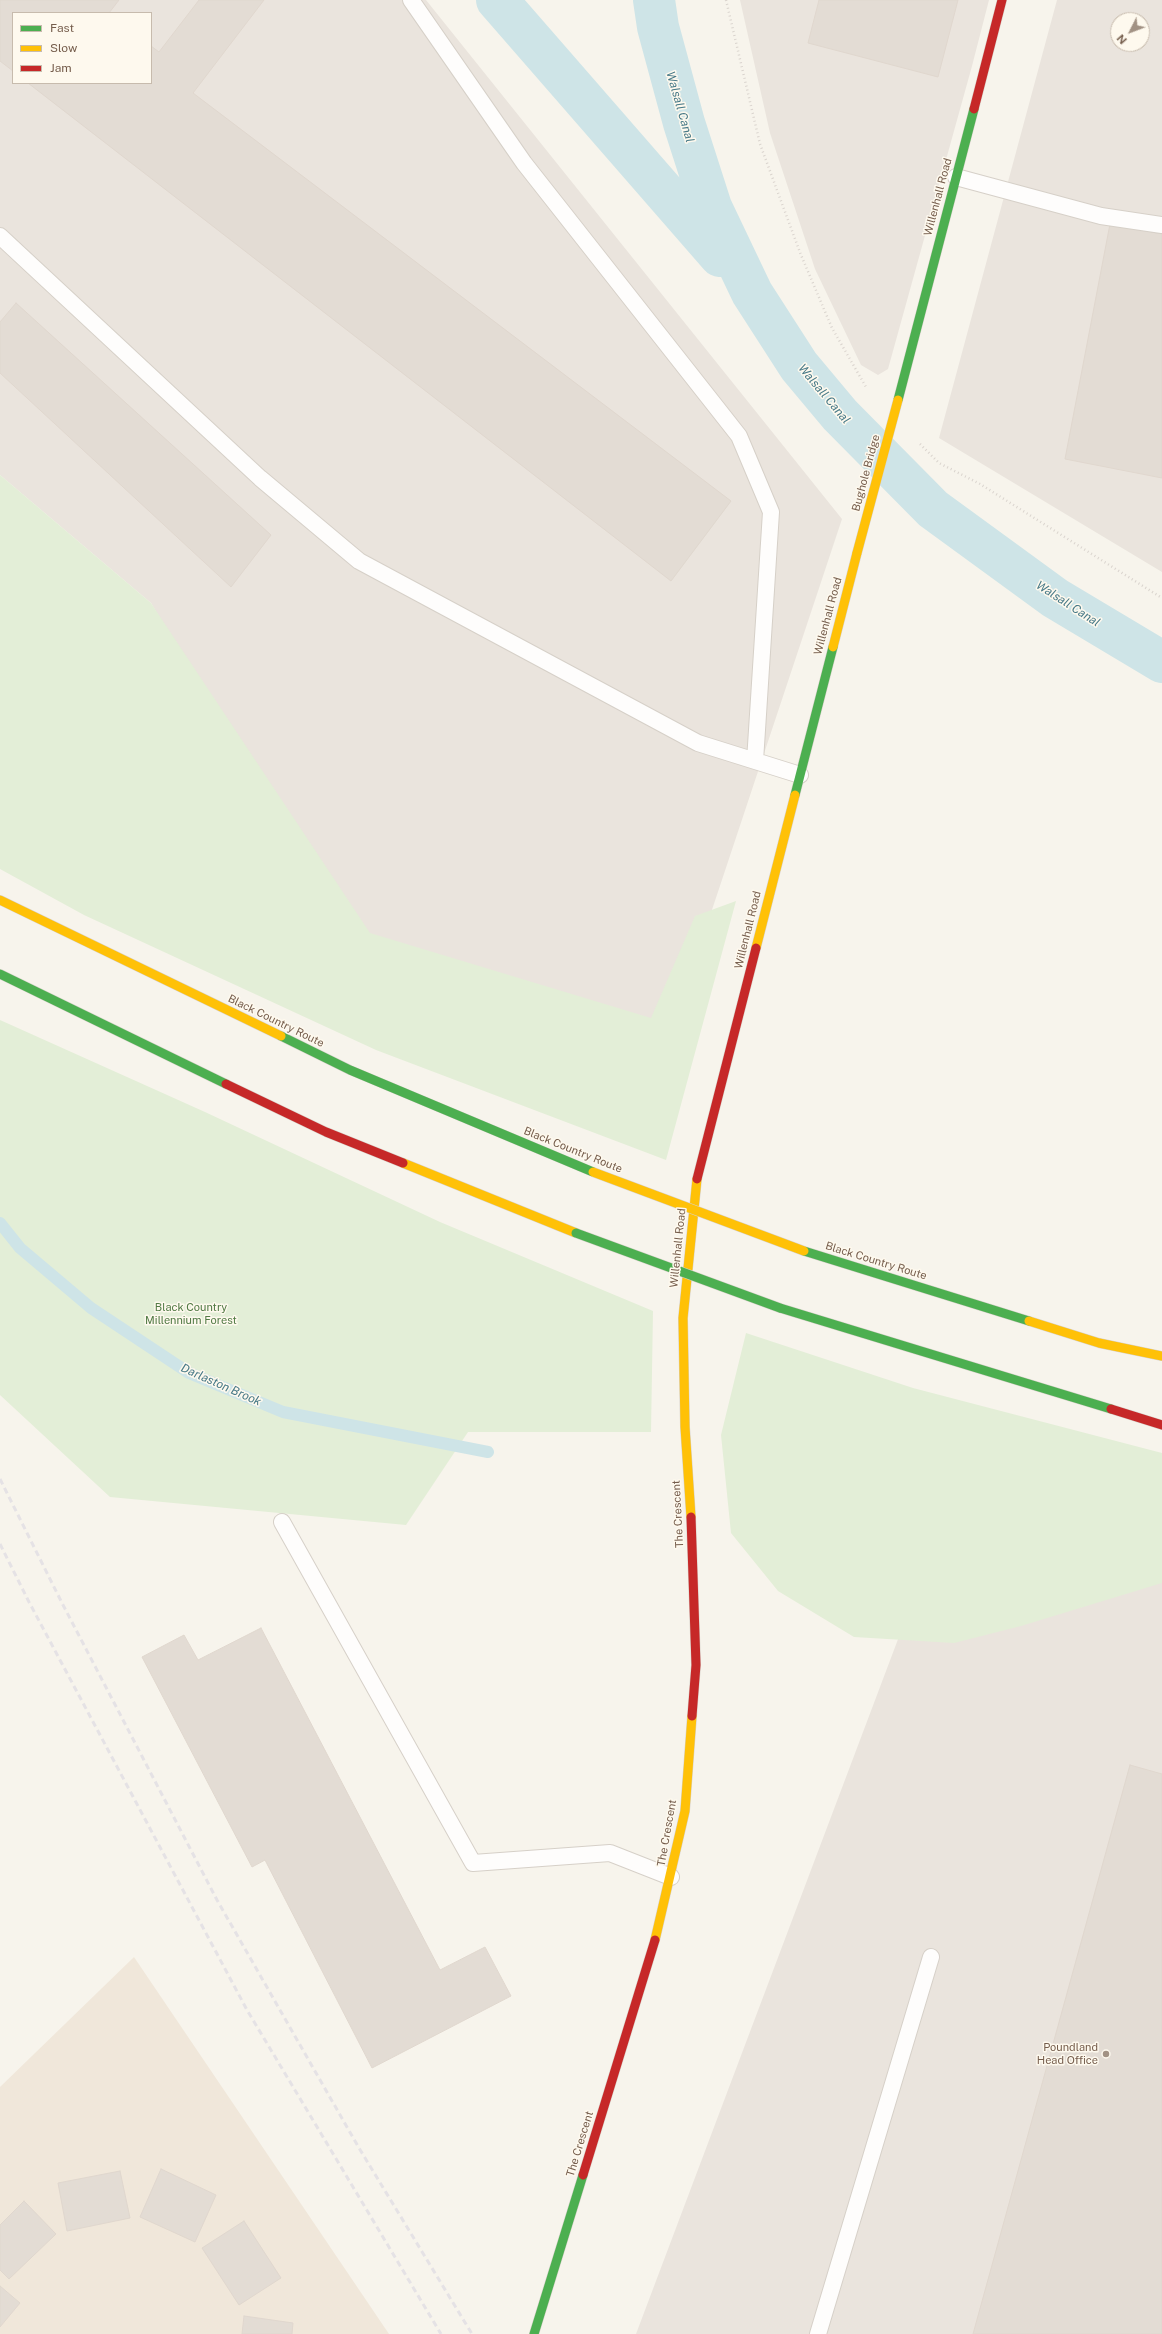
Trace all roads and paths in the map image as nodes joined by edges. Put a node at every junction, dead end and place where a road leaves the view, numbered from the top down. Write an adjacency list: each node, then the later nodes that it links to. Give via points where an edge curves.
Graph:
1 (411, 0): 8 (lane, via 524,163 739,436 771,512)
2 (1002, 0): 3 (main road, Willenhall Road)
3 (956, 177): 4 (lane, via 1101,216); 6 (main road, Willenhall Road)
4 (1162, 225)
5 (0, 236): 8 (lane, via 260,478 359,561 698,743)
6 (898, 400): 7 (main road, Bughole Bridge, bridge)
7 (857, 552): 9 (main road, Willenhall Road)
8 (755, 761): 9 (lane)
9 (800, 775): 12 (main road, Willenhall Road, via 697,1176)
10 (0, 900): 13 (main road, Black Country Route, bridge, via 350,1070 593,1172 804,1251 1098,1342)
11 (0, 974): 14 (main road, bridge, via 326,1132 576,1233 780,1308)
12 (683, 1318): 16 (main road, The Crescent, via 685,1427 692,1525 696,1665 684,1811)
13 (1162, 1356)
14 (1162, 1425)
15 (282, 1522): 16 (lane, via 473,1862 610,1853)
16 (671, 1877): 18 (main road, The Crescent, via 654,1945)
17 (931, 1956): 19 (lane)
18 (534, 2334)
19 (818, 2334)

